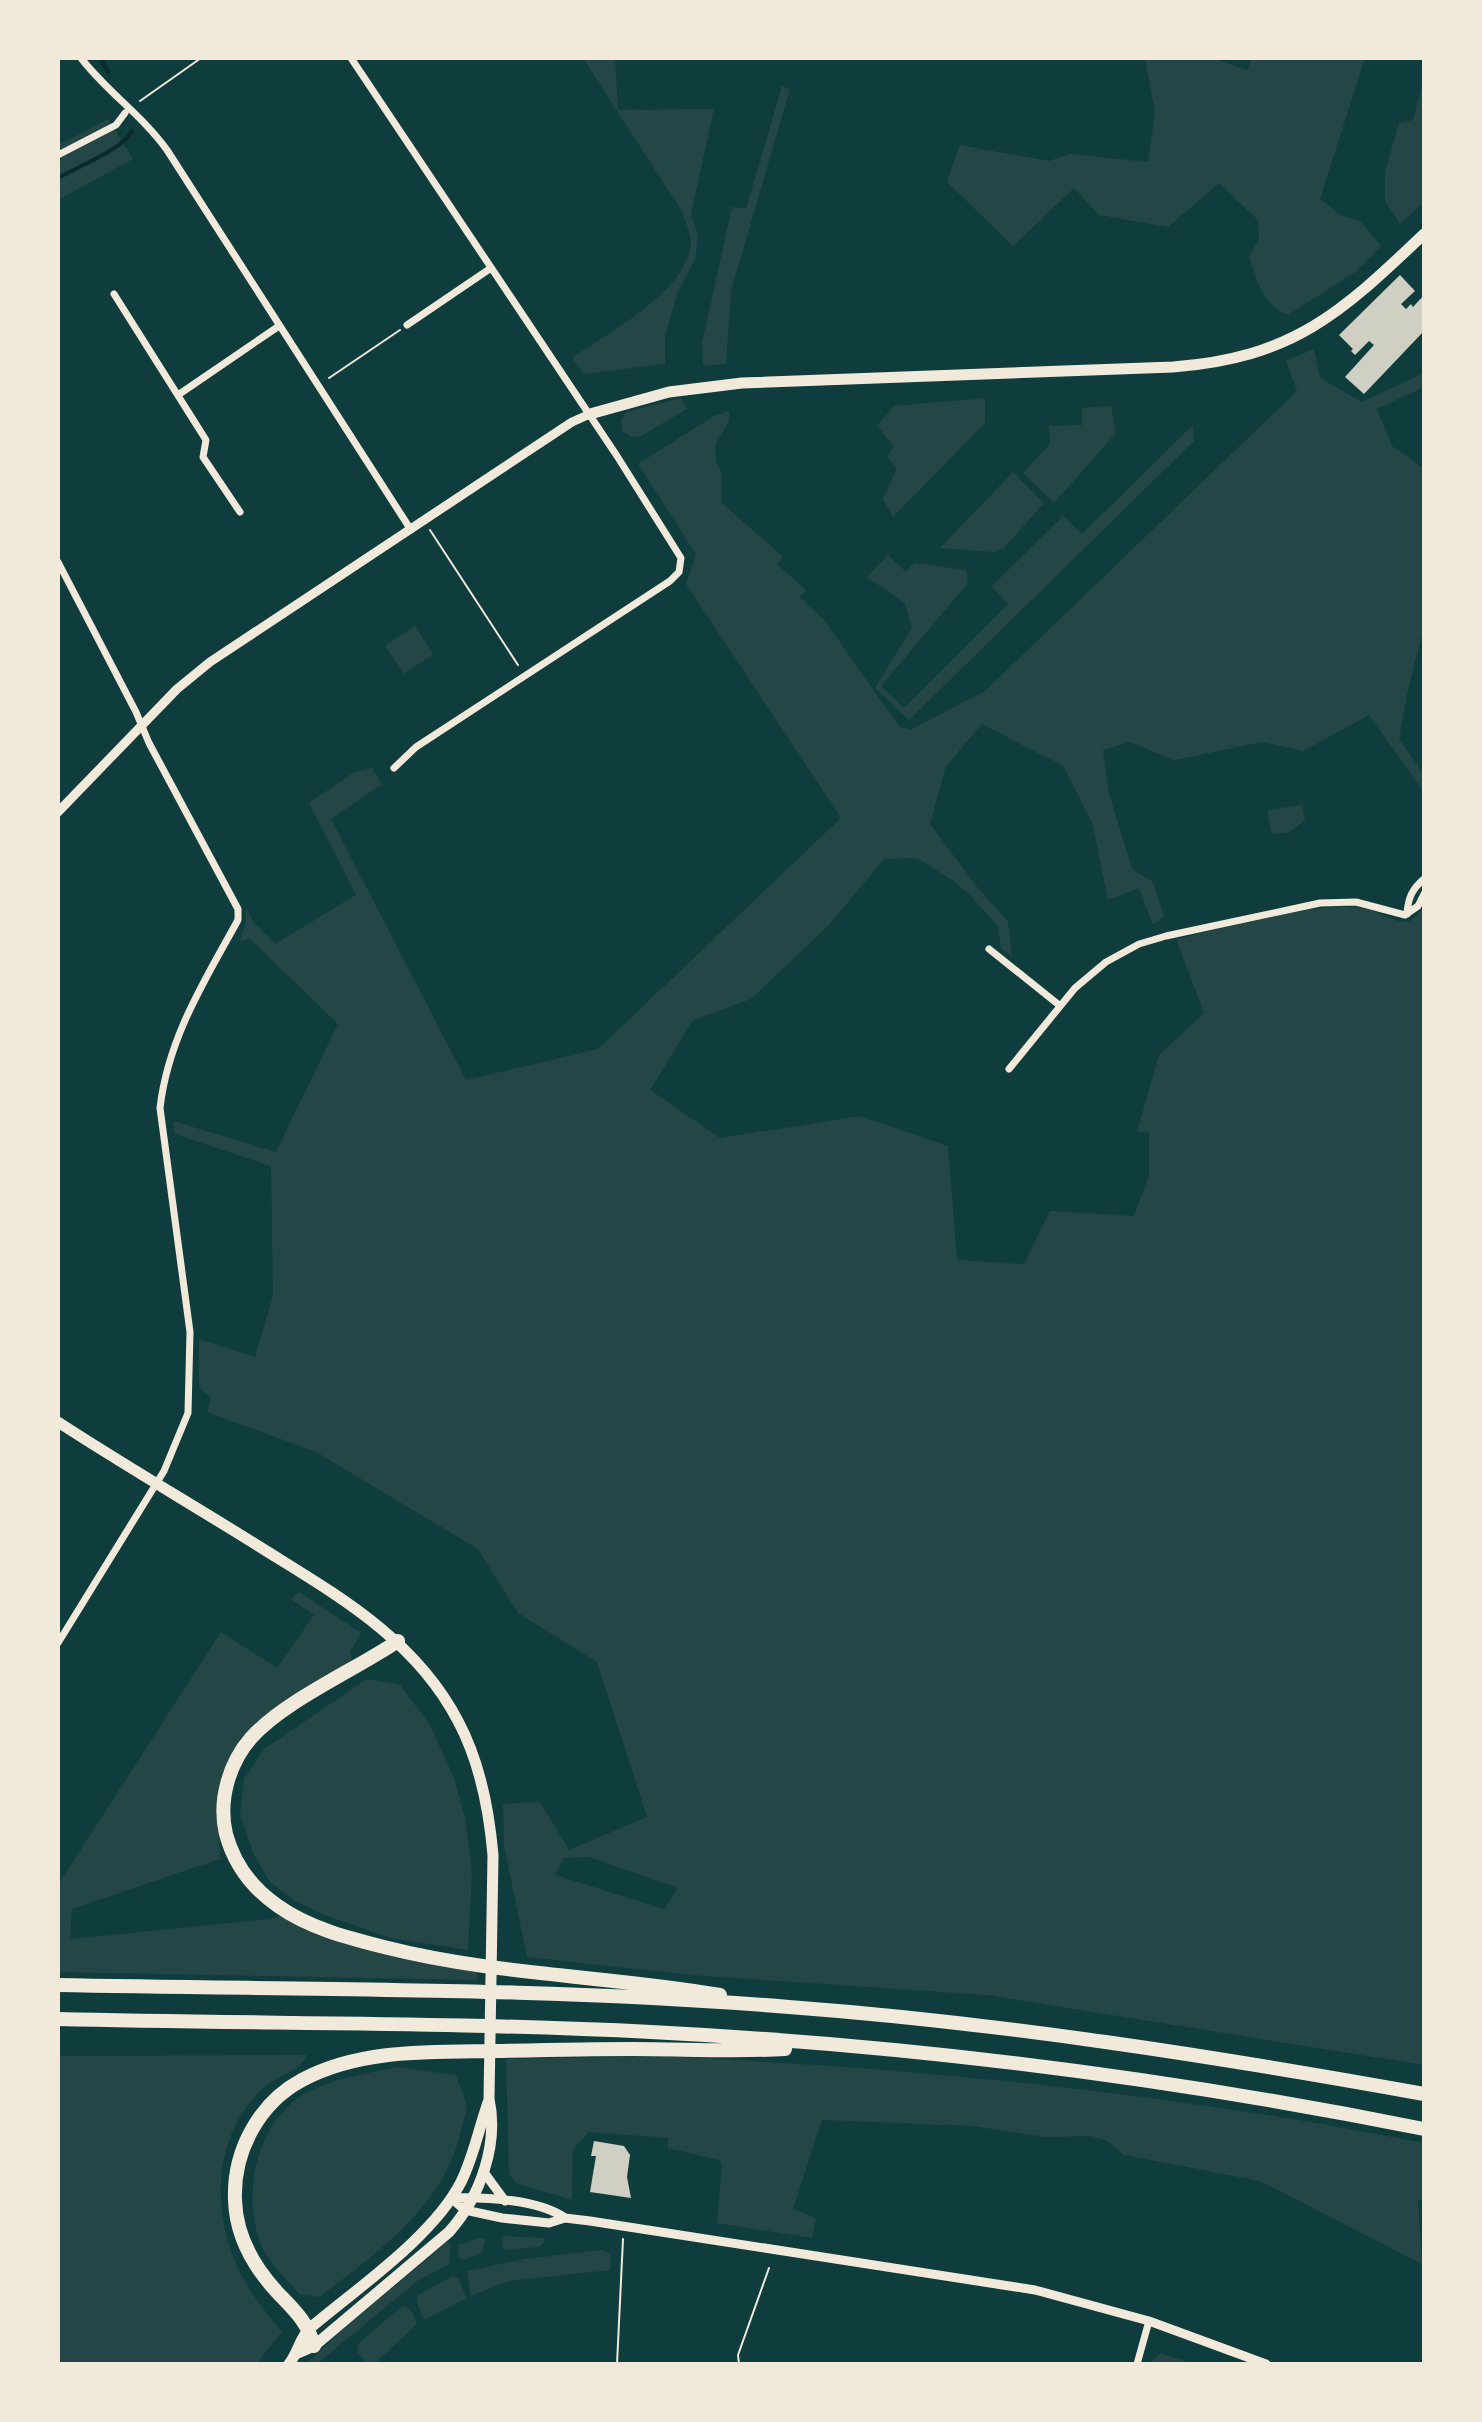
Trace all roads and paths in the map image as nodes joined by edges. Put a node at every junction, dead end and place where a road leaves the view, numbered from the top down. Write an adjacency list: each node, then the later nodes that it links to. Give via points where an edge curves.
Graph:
1 (81, 58): 11 (street, via 151,128)
2 (201, 58): 4 (path)
3 (351, 58): 8 (street)
4 (139, 101)
5 (125, 113): 6 (street, via 116,125)
6 (58, 155)
7 (1424, 234): 14 (main road, via 1321,324 1232,359 1173,367 742,383 669,392)
8 (491, 268): 10 (street); 14 (street)
9 (114, 294): 13 (street)
10 (407, 325): 12 (path)
11 (279, 326): 12 (street); 13 (street)
12 (318, 385): 16 (street)
13 (178, 395): 15 (street, via 206,440 203,457)
14 (590, 414): 16 (street); 19 (street, via 679,553 680,567 670,581)
15 (240, 512)
16 (411, 530): 20 (street, via 229,650 177,689)
17 (430, 531): 19 (path)
18 (58, 562): 20 (street)
19 (524, 676): 21 (street, via 416,747)
20 (142, 727): 22 (street); 30 (street, via 238,909 238,920 176,1038 160,1108 190,1332 190,1383 180,1437)
21 (394, 768)
22 (58, 812)
23 (1424, 879): 25 (street, via 1415,886)
24 (1424, 894): 25 (street)
25 (1406, 914): 27 (street, via 1334,902 1161,937 1106,962)
26 (989, 949): 27 (street)
27 (1059, 1005): 28 (street)
28 (1009, 1069)
29 (58, 1422): 30 (main road)
30 (157, 1482): 31 (main road, via 338,1595); 32 (street)
31 (398, 1641): 34 (highway, via 272,1719 249,1740 235,1763 225,1794 224,1826 232,1855 260,1892 313,1925 409,1953); 38 (main road, via 458,1720 489,1817)
32 (58, 1643)
33 (58, 1985): 34 (highway, via 456,1991)
34 (787, 2006): 37 (highway, via 1136,2045)
35 (58, 2019): 36 (highway, via 516,2026)
36 (833, 2046): 39 (highway, via 1145,2080); 49 (highway, via 401,2055 345,2064 300,2081 273,2102 251,2131 238,2165 235,2204 254,2263)
37 (1424, 2094)
38 (489, 2099): 40 (main road, via 493,2131); 41 (main road, via 468,2166)
39 (1424, 2129)
40 (483, 2171): 42 (main road); 43 (street)
41 (451, 2198): 42 (street); 44 (street); 49 (main road, via 427,2228)
42 (471, 2198): 43 (street); 44 (main road)
43 (505, 2201): 45 (street, via 552,2209)
44 (465, 2210): 45 (street, via 549,2223); 50 (main road, via 449,2232)
45 (565, 2218): 46 (street)
46 (624, 2226): 48 (street, via 1035,2290); 53 (path)
47 (769, 2268): 54 (path)
48 (1149, 2321): 55 (street); 56 (street)
49 (309, 2329): 50 (highway); 51 (main road)
50 (314, 2346): 51 (main road)
51 (298, 2353): 52 (main road)
52 (289, 2364)
53 (617, 2364)
54 (739, 2364)
55 (1137, 2364)
56 (1266, 2364)

